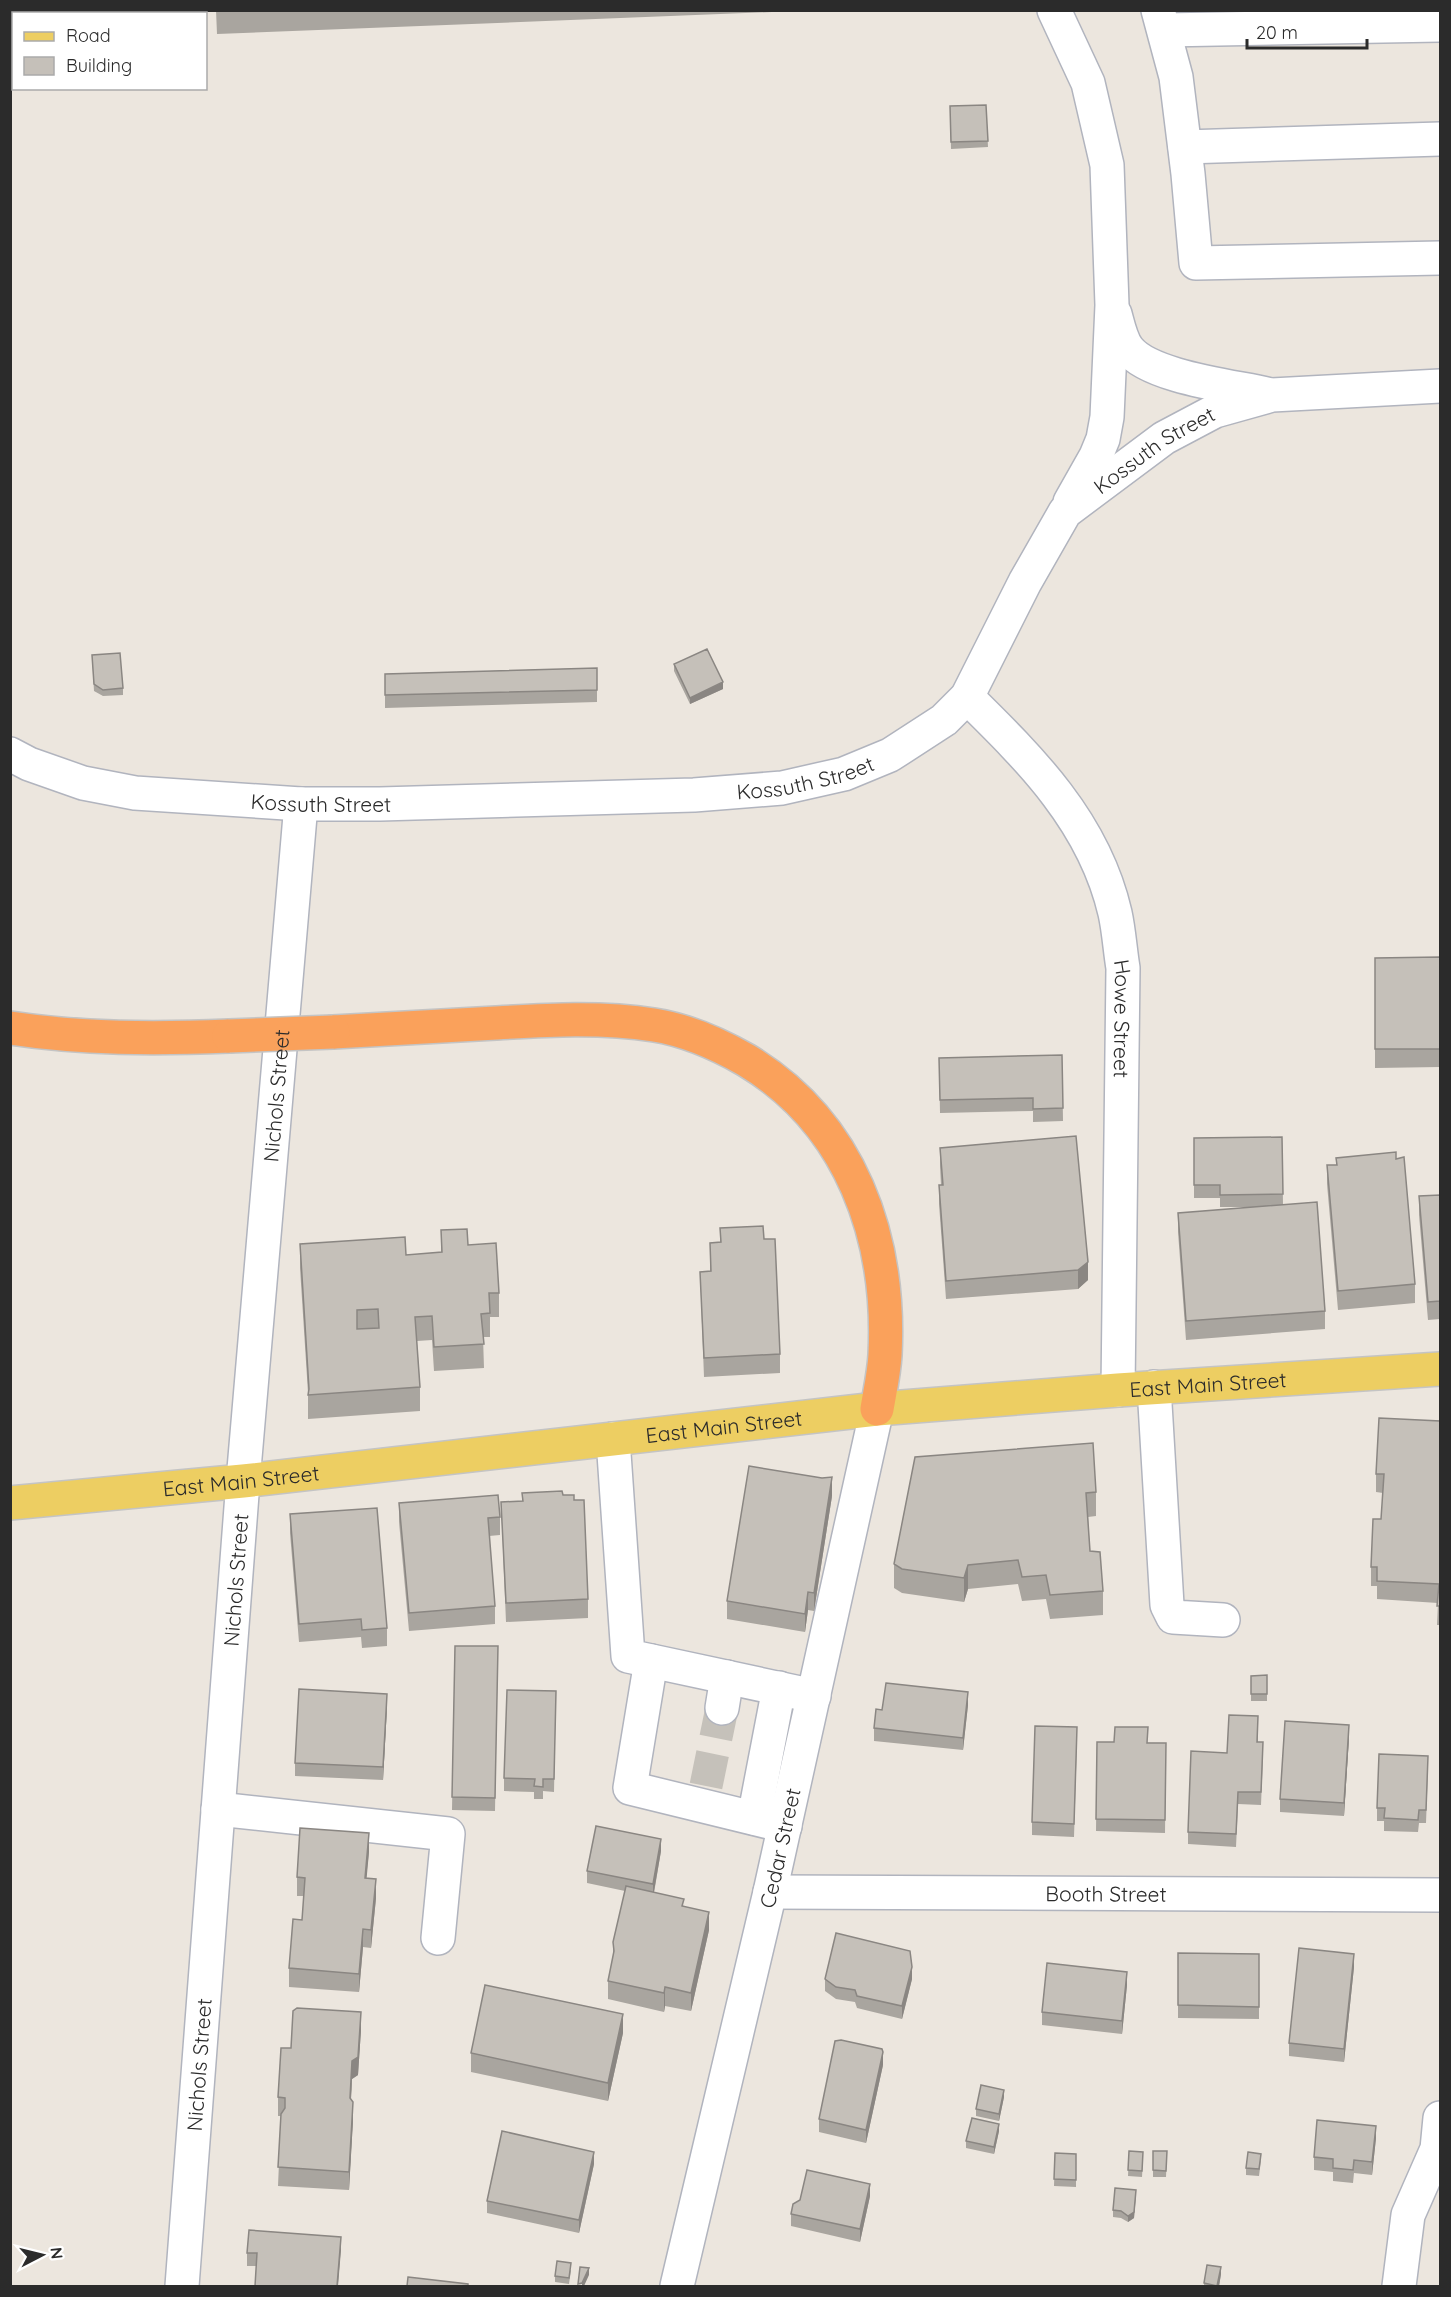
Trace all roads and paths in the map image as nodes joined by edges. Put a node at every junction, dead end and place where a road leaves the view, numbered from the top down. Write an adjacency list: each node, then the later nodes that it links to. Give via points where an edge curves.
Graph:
1 (1054, 10): 7 (street, via 1088,83 1107,165)
2 (1161, 20): 3 (street); 5 (street, via 1176,77)
3 (1440, 25)
4 (1440, 139): 5 (street)
5 (1185, 147): 6 (street, via 1196,263)
6 (1440, 258)
7 (1112, 304): 9 (street, via 1127,348 1146,364 1171,374); 10 (street, via 1107,417 1096,456)
8 (1440, 386): 9 (street, Kossuth Street)
9 (1272, 395): 10 (street, Kossuth Street, via 1215,411 1164,438)
10 (1065, 512): 11 (street, Kossuth Street)
11 (967, 697): 13 (street, Kossuth Street, via 944,720 890,755 844,774 782,788 648,796); 17 (street, Howe Street, via 1042,773 1078,821 1101,870 1115,914 1123,968)
12 (10, 754): 13 (street, Kossuth Street, via 83,783 135,793)
13 (301, 804): 20 (street, Nichols Street)
14 (10, 1028): 18 (highway, bridge, via 118,1037 229,1036 620,1020 694,1035 764,1071 794,1094 836,1146 859,1191 873,1230 885,1312 885,1356)
15 (1440, 1369): 16 (main road, East Main Street)
16 (1154, 1387): 17 (main road, East Main Street); 22 (street, via 1167,1605 1173,1617)
17 (1118, 1390): 18 (main road, East Main Street)
18 (878, 1409): 19 (main road, East Main Street); 25 (street, Cedar Street)
19 (613, 1439): 20 (main road, East Main Street); 23 (street)
20 (243, 1481): 21 (main road, East Main Street); 26 (street, Nichols Street)
21 (10, 1503)
22 (1223, 1620)
23 (640, 1659): 24 (street, via 724,1693); 27 (street, via 630,1788 704,1795)
24 (779, 1688): 25 (street); 27 (street)
25 (814, 1696): 27 (street, Cedar Street)
26 (218, 1809): 30 (street, via 448,1834); 32 (street, Nichols Street)
27 (769, 1822): 28 (street, Cedar Street)
28 (770, 1892): 29 (street, Booth Street); 33 (street, Cedar Street)
29 (1440, 1895)
30 (438, 1938)
31 (1439, 2139): 34 (street, via 1408,2216)
32 (182, 2286)
33 (677, 2286)
34 (1399, 2286)

